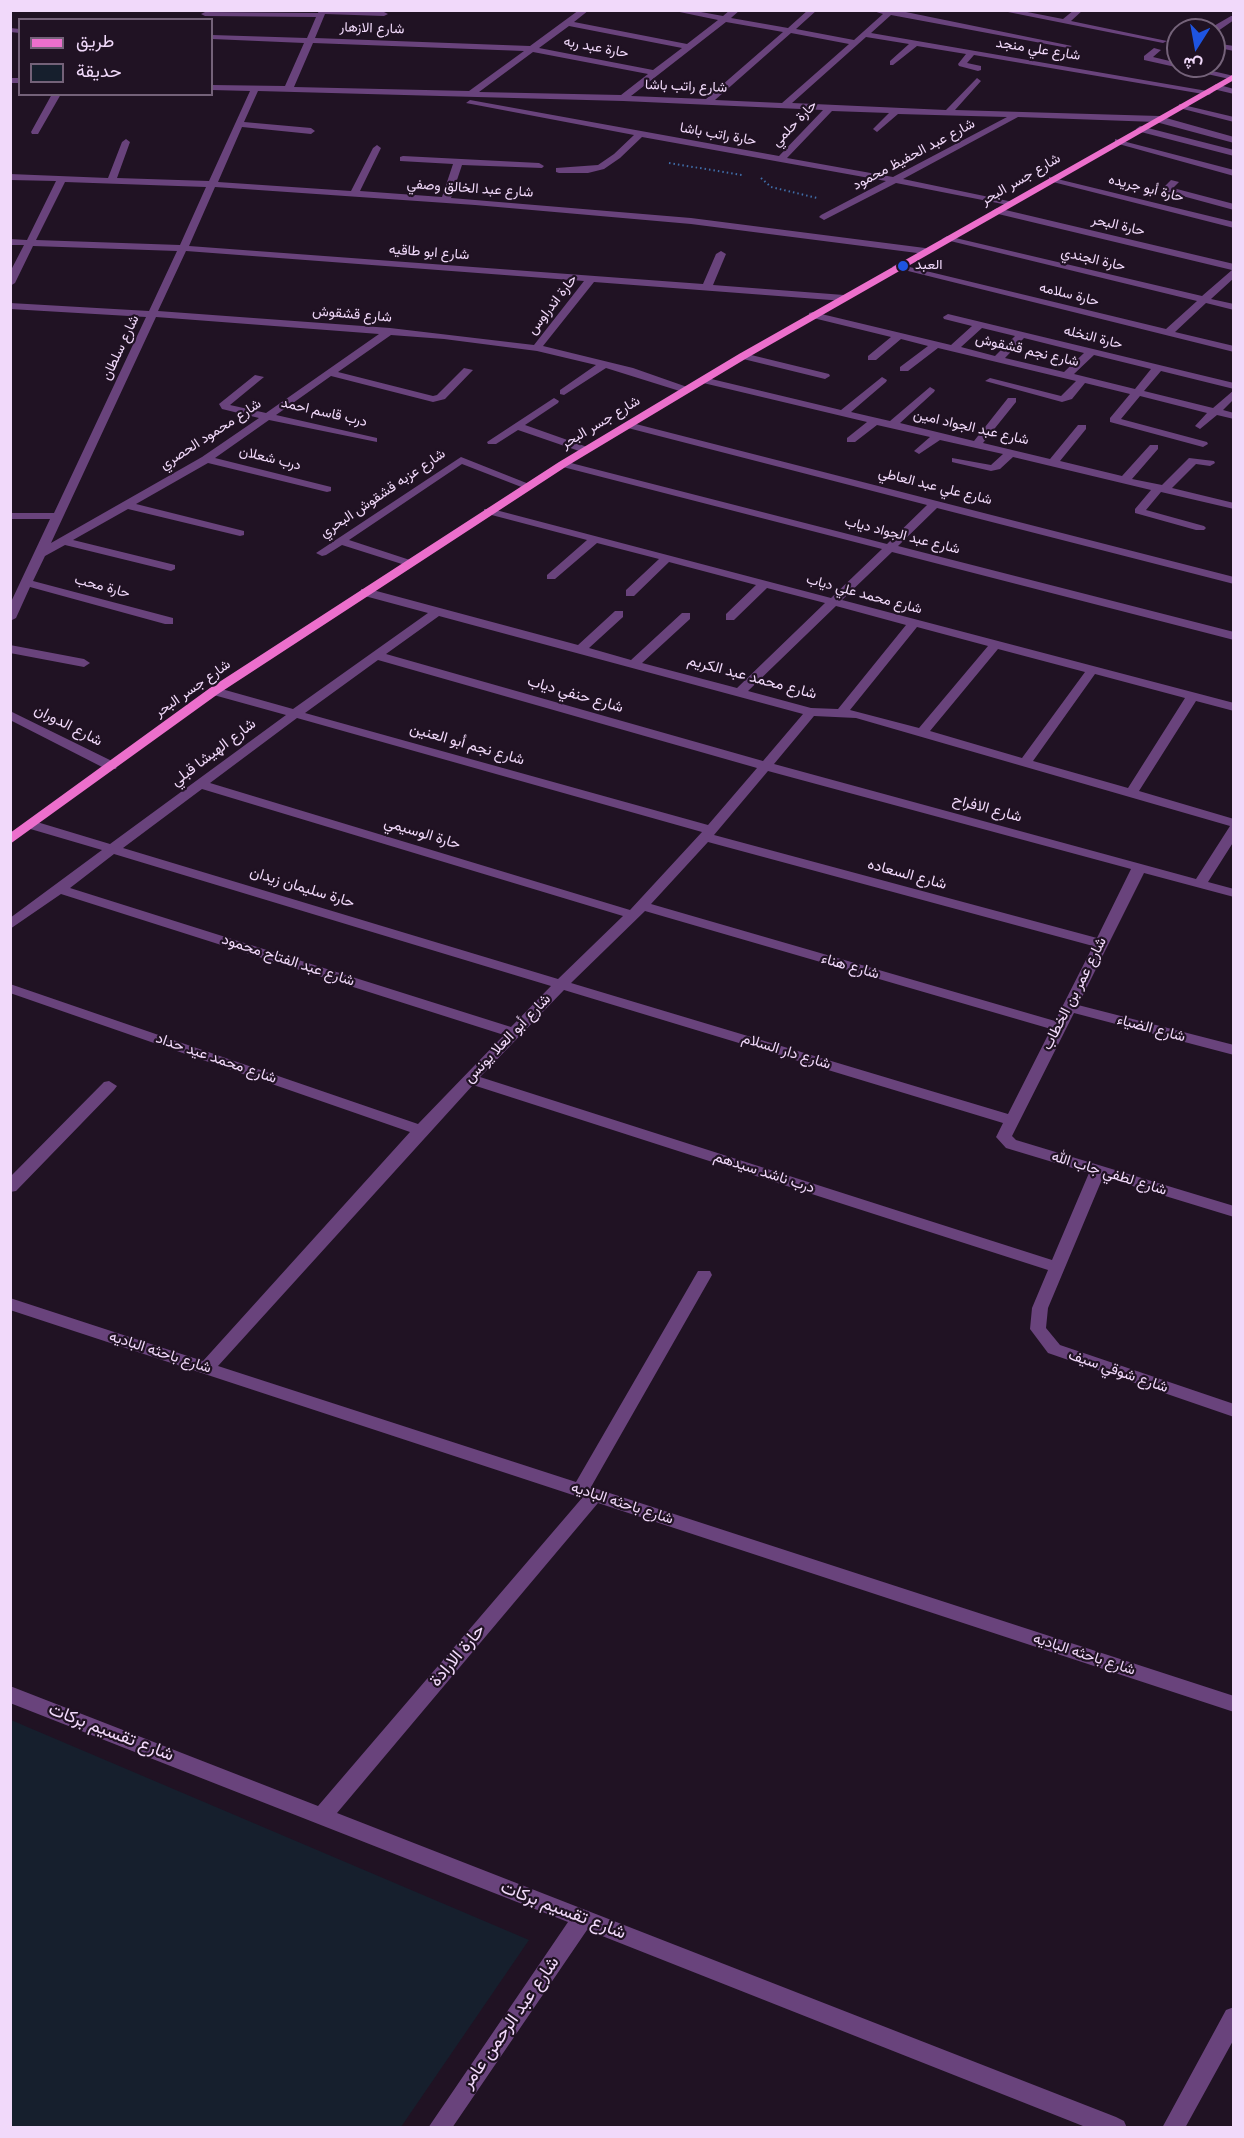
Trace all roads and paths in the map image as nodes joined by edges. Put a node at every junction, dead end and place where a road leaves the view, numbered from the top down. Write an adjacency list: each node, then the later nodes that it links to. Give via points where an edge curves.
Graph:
1 (585, 10): 16 (street)
2 (674, 10): 13 (street)
3 (736, 10): 13 (street)
4 (813, 10): 18 (street)
5 (874, 10): 8 (street)
6 (1002, 10): 15 (street)
7 (1079, 10): 15 (street)
8 (890, 12): 17 (street); 20 (street)
9 (322, 13): 10 (street); 11 (street); 23 (street)
10 (384, 14)
11 (205, 15)
12 (1231, 18): 14 (street)
13 (724, 20): 18 (street); 28 (street)
14 (1226, 21)
15 (1065, 22): 24 (street)
16 (567, 23): 28 (street); 29 (street)
17 (949, 24): 19 (street); 27 (street)
18 (787, 31): 25 (street); 46 (street)
19 (940, 31)
20 (863, 34): 25 (street); 26 (street, شارع علي منجد)
21 (213, 37): 23 (street, شارع الازهار)
22 (932, 37): 26 (street)
23 (311, 40): 29 (street, شارع الازهار); 40 (street)
24 (1163, 41)
25 (853, 42): 47 (street)
26 (919, 43): 31 (street, شارع علي منجد); 32 (street)
27 (1068, 46)
28 (689, 47): 34 (street)
29 (532, 49): 34 (street, حارة عبد ربه); 43 (street)
30 (1157, 50): 35 (street, via 1147,58)
31 (972, 52): 33 (street, via 962,64); 39 (street, شارع علي منجد, via 1006,62)
32 (893, 63)
33 (978, 68)
34 (655, 73): 45 (street)
35 (1232, 77): 39 (main road, شارع جسر البحر)
36 (977, 81): 51 (street)
37 (213, 87): 38 (street, شارع راتب باشا)
38 (255, 89): 40 (street, شارع راتب باشا); 55 (street, شارع سلطان)
39 (1212, 89): 41 (street, شارع علي منجد); 48 (main road, شارع جسر البحر)
40 (288, 90): 42 (street, شارع راتب باشا)
41 (1233, 92)
42 (421, 94): 43 (street, شارع راتب باشا); 60 (street, حارة راتب باشا)
43 (469, 95): 45 (street, شارع راتب باشا)
44 (56, 96): 59 (street)
45 (623, 98): 46 (street, شارع راتب باشا)
46 (709, 101): 47 (street, شارع راتب باشا)
47 (785, 105): 49 (street, شارع راتب باشا)
48 (1182, 106): 53 (main road, شارع جسر البحر); 54 (street)
49 (831, 107): 50 (street, شارع راتب باشا); 67 (street, حارة حلمي)
50 (896, 111): 51 (street, شارع راتب باشا); 56 (street)
51 (948, 113): 52 (street, شارع راتب باشا)
52 (1016, 115): 53 (street, شارع راتب باشا); 77 (street, شارع عبد الحفيظ محمود)
53 (1158, 119): 57 (main road, شارع جسر البحر); 61 (street, شارع راتب باشا)
54 (1233, 120)
55 (238, 124): 58 (street); 79 (street, شارع سلطان)
56 (878, 129)
57 (1140, 129): 62 (main road, شارع جسر البحر); 65 (street)
58 (312, 130)
59 (35, 132)
60 (640, 134): 67 (street, حارة راتب باشا); 71 (street, via 601,167)
61 (1233, 140)
62 (1118, 141): 73 (street); 75 (main road, شارع جسر البحر)
63 (126, 142): 76 (street)
64 (377, 148): 81 (street)
65 (1233, 153)
66 (403, 159): 68 (street)
67 (780, 160): 77 (street, حارة راتب باشا)
68 (458, 162): 70 (street); 82 (street)
69 (669, 163): 80 (path, via 763,178 770,187)
70 (539, 166)
71 (559, 170)
72 (10, 177): 74 (street, شارع عبد الخالق وصفي)
73 (1231, 177)
74 (62, 178): 76 (street, شارع عبد الخالق وصفي); 90 (street)
75 (1052, 179): 83 (main road, شارع جسر البحر); 87 (street, حارة أبو جريده)
76 (112, 180): 79 (street, شارع عبد الخالق وصفي)
77 (897, 180): 83 (street, حارة راتب باشا); 86 (street, شارع عبد الحفيظ محمود)
78 (1174, 182): 84 (street, via 1168,190)
79 (211, 184): 81 (street, شارع عبد الخالق وصفي); 91 (street, شارع سلطان)
80 (778, 189)
81 (354, 194): 82 (street, شارع عبد الخالق وصفي)
82 (446, 200): 92 (street, شارع عبد الخالق وصفي, via 691,221)
83 (1010, 204): 85 (main road, شارع جسر البحر)
84 (1233, 207)
85 (997, 211): 88 (main road, شارع جسر البحر); 95 (street, حارة البحر)
86 (824, 218)
87 (1233, 225)
88 (947, 239): 92 (main road, شارع جسر البحر); 101 (street, حارة الجندي)
89 (10, 242): 90 (street, شارع ابو طاقيه)
90 (30, 243): 91 (street, شارع ابو طاقيه); 98 (street)
91 (183, 248): 97 (street, شارع ابو طاقيه); 104 (street, شارع سلطان)
92 (925, 251): 94 (main road, شارع جسر البحر)
93 (721, 254): 99 (street)
94 (897, 267): 100 (main road, شارع جسر البحر); 109 (street, حارة سلامه)
95 (1233, 267)
96 (1233, 272): 101 (street)
97 (591, 279): 99 (street, شارع ابو طاقيه); 113 (street, حارة اندراوس)
98 (10, 284)
99 (707, 287): 100 (street, شارع ابو طاقيه)
100 (844, 297): 105 (main road, شارع جسر البحر)
101 (1204, 300): 103 (street, حارة الجندي); 109 (street)
102 (10, 306): 104 (street, شارع قشقوش)
103 (1233, 307)
104 (152, 314): 108 (street, شارع قشقوش); 173 (street, شارع سلطان)
105 (813, 315): 111 (street, شارع نجم قشقوش); 117 (main road, شارع جسر البحر)
106 (948, 317): 107 (street, حارة النخله)
107 (979, 325): 110 (street, حارة النخله); 114 (street)
108 (390, 331): 113 (street, شارع قشقوش); 124 (street, شارع محمود الحصري)
109 (1168, 333): 115 (street, حارة سلامه)
110 (1022, 335): 116 (street, حارة النخله); 119 (street)
111 (898, 336): 112 (street, شارع نجم قشقوش); 118 (street)
112 (935, 345): 114 (street, شارع نجم قشقوش); 122 (street)
113 (537, 348): 120 (street, شارع قشقوش)
114 (953, 349): 119 (street, شارع نجم قشقوش)
115 (1233, 349)
116 (1091, 352): 121 (street, حارة النخله); 127 (street)
117 (743, 356): 126 (street); 128 (main road, شارع جسر البحر)
118 (872, 358)
119 (997, 360): 127 (street, شارع نجم قشقوش)
120 (604, 364): 133 (street, شارع قشقوش); 135 (street)
121 (1158, 368): 132 (street, حارة النخله); 136 (street)
122 (904, 369)
123 (468, 370): 124 (street, via 441,397 433,399)
124 (330, 373): 141 (street, شارع محمود الحصري)
125 (259, 376): 141 (street, درب قاسم احمد, via 224,404)
126 (825, 376)
127 (1066, 376): 130 (street, شارع نجم قشقوش)
128 (703, 380): 133 (main road, شارع جسر البحر); 140 (street, شارع عبد الجواد امين)
129 (882, 380): 140 (street)
130 (1082, 380): 131 (street, via 1062,399); 136 (street, شارع نجم قشقوش)
131 (990, 381)
132 (1233, 388): 139 (street)
133 (686, 390): 144 (main road, شارع جسر البحر)
134 (930, 390): 145 (street)
135 (564, 392)
136 (1136, 393): 139 (street, شارع نجم قشقوش); 153 (street, via 1116,422)
137 (1012, 400): 154 (street)
138 (554, 401): 146 (street)
139 (1214, 412): 142 (street, شارع نجم قشقوش); 147 (street)
140 (844, 413): 143 (street, شارع عبد الجواد امين)
141 (268, 416): 150 (street, درب قاسم احمد); 159 (street, شارع محمود الحصري)
142 (1233, 416)
143 (875, 421): 145 (street, شارع عبد الجواد امين); 151 (street)
144 (628, 425): 156 (main road, شارع جسر البحر); 168 (street, شارع علي عبد العاطي)
145 (892, 425): 149 (street, شارع عبد الجواد امين)
146 (517, 426): 152 (street); 156 (street)
147 (1200, 426)
148 (1082, 427): 161 (street)
149 (938, 436): 154 (street, شارع عبد الجواد امين); 157 (street)
150 (372, 440)
151 (851, 440)
152 (492, 442)
153 (1203, 444)
154 (976, 445): 158 (street, شارع عبد الجواد امين)
155 (1154, 447): 164 (street)
156 (586, 450): 163 (main road, شارع جسر البحر)
157 (919, 451)
158 (1011, 453): 160 (street, via 991,468); 161 (street, شارع عبد الجواد امين)
159 (206, 459): 166 (street, درب شعلان); 170 (street, شارع محمود الحصري)
160 (956, 460)
161 (1053, 463): 164 (street, شارع عبد الجواد امين)
162 (1210, 463): 167 (street, via 1191,461)
163 (563, 464): 165 (main road, شارع جسر البحر); 179 (street, شارع عبد الجواد دياب)
164 (1125, 480): 167 (street, شارع عبد الجواد امين)
165 (528, 486): 171 (main road, شارع جسر البحر); 177 (street, شارع عزبه قشقوش البحري, via 460,460)
166 (327, 489)
167 (1162, 489): 169 (street, شارع عبد الجواد امين); 174 (street, via 1139,512)
168 (936, 502): 179 (street); 186 (street, شارع علي عبد العاطي)
169 (1232, 504)
170 (127, 505): 175 (street); 178 (street, شارع محمود الحصري)
171 (488, 511): 176 (street, شارع محمد علي دياب); 183 (main road, شارع جسر البحر)
172 (10, 516): 173 (street)
173 (59, 516): 180 (street, شارع سلطان)
174 (1200, 528)
175 (240, 533)
176 (595, 539): 182 (street, شارع محمد علي دياب); 185 (street)
177 (341, 541): 181 (street, شارع عزبه قشقوش البحري); 183 (street)
178 (63, 542): 180 (street, شارع محمود الحصري); 184 (street)
179 (889, 548): 191 (street); 199 (street, شارع عبد الجواد دياب)
180 (42, 553): 187 (street, شارع سلطان)
181 (322, 554)
182 (667, 558): 188 (street, شارع محمد علي دياب); 190 (street)
183 (409, 563): 189 (main road, شارع جسر البحر)
184 (171, 567)
185 (551, 577)
186 (1233, 581)
187 (28, 583): 196 (street, شارع سلطان); 197 (street, حارة محب)
188 (764, 584): 191 (street, شارع محمد علي دياب); 195 (street)
189 (365, 591): 192 (street, شارع محمد عبد الكريم); 207 (main road, شارع جسر البحر)
190 (630, 593)
191 (833, 602): 198 (street, شارع محمد علي دياب); 208 (street)
192 (438, 611): 202 (street, شارع محمد عبد الكريم); 203 (street, شارع الهيشا قبلي)
193 (619, 614): 202 (street)
194 (686, 616): 205 (street)
195 (730, 617)
196 (10, 618)
197 (169, 621)
198 (914, 623): 200 (street, شارع محمد علي دياب); 212 (street)
199 (1233, 636)
200 (995, 645): 206 (street, شارع محمد علي دياب); 215 (street)
201 (10, 649): 204 (street)
202 (581, 649): 205 (street, شارع محمد عبد الكريم)
203 (375, 655): 213 (street, شارع الهيشا قبلي); 218 (street, شارع حنفي دياب)
204 (84, 663)
205 (634, 664): 208 (street, شارع محمد عبد الكريم)
206 (1092, 670): 209 (street, شارع محمد علي دياب); 216 (street)
207 (214, 691): 213 (street, شارع نجم أبو العنين); 217 (main road, شارع جسر البحر)
208 (740, 692): 211 (street, شارع محمد عبد الكريم)
209 (1193, 696): 210 (street, شارع محمد علي دياب); 220 (street)
210 (1233, 707)
211 (811, 712): 212 (street, شارع محمد عبد الكريم); 218 (street, شارع أبو العلا يونس)
212 (842, 712): 215 (street, شارع محمد عبد الكريم)
213 (295, 714): 219 (street, شارع الهيشا قبلي); 224 (street, شارع نجم أبو العنين)
214 (10, 715): 217 (street, شارع الدوران)
215 (921, 734): 216 (street, شارع محمد عبد الكريم)
216 (1025, 763): 220 (street, شارع محمد عبد الكريم)
217 (111, 766): 223 (main road, شارع جسر البحر)
218 (766, 766): 224 (street, شارع أبو العلا يونس); 226 (street, شارع الافراح)
219 (200, 784): 225 (street, شارع الهيشا قبلي); 230 (street, حارة الوسيمي)
220 (1131, 794): 221 (street, شارع محمد عبد الكريم)
221 (1233, 823)
222 (1233, 829): 227 (street)
223 (18, 831): 225 (street, حارة سليمان زيدان)
224 (708, 833): 230 (street, شارع أبو العلا يونس); 232 (street, شارع السعاده)
225 (113, 849): 228 (street, شارع الهيشا قبلي); 233 (street, حارة سليمان زيدان)
226 (1139, 868): 227 (street, شارع الافراح); 232 (street, شارع عمر بن الخطاب)
227 (1200, 884): 229 (street, شارع الافراح)
228 (60, 889): 231 (street, شارع الهيشا قبلي); 237 (street, شارع عبد الفتاح محمود)
229 (1233, 893)
230 (638, 910): 233 (street, شارع أبو العلا يونس); 236 (street, شارع هناء)
231 (10, 925)
232 (1101, 944): 235 (street, شارع عمر بن الخطاب)
233 (562, 983): 237 (street, شارع أبو العلا يونس); 241 (street, شارع دار السلام)
234 (10, 988): 242 (street, شارع محمد عيد حداد)
235 (1069, 1007): 236 (street, شارع عمر بن الخطاب); 238 (street, شارع الضياء)
236 (1059, 1028): 241 (street, شارع عمر بن الخطاب)
237 (515, 1033): 239 (street, شارع أبو العلا يونس)
238 (1233, 1050)
239 (470, 1079): 242 (street, شارع أبو العلا يونس); 246 (street, درب ناشد سيدهم)
240 (110, 1086): 244 (street)
241 (1011, 1120): 243 (street, شارع لطفي جاب الله, via 1004,1137 1011,1144)
242 (421, 1130): 249 (street, شارع أبو العلا يونس)
243 (1098, 1170): 245 (street, شارع لطفي جاب الله); 246 (street)
244 (10, 1187)
245 (1233, 1212)
246 (1057, 1267): 250 (street, شارع شوقي سيف, via 1040,1308 1038,1329 1054,1349)
247 (704, 1275): 251 (street, حارة الارادة)
248 (10, 1305): 249 (street, شارع باحثه الباديه)
249 (206, 1368): 251 (street, شارع باحثه الباديه)
250 (1233, 1411)
251 (587, 1493): 253 (street, شارع باحثه الباديه); 254 (street, حارة الارادة)
252 (10, 1694): 254 (street, شارع تقسيم بركات)
253 (1233, 1704)
254 (322, 1816): 255 (street, شارع تقسيم بركات)
255 (583, 1918): 257 (street, شارع عبد الرحمن عامر); 258 (street, شارع تقسيم بركات)
256 (1233, 2017): 259 (street)
257 (439, 2127)
258 (1116, 2127)
259 (1173, 2127)

